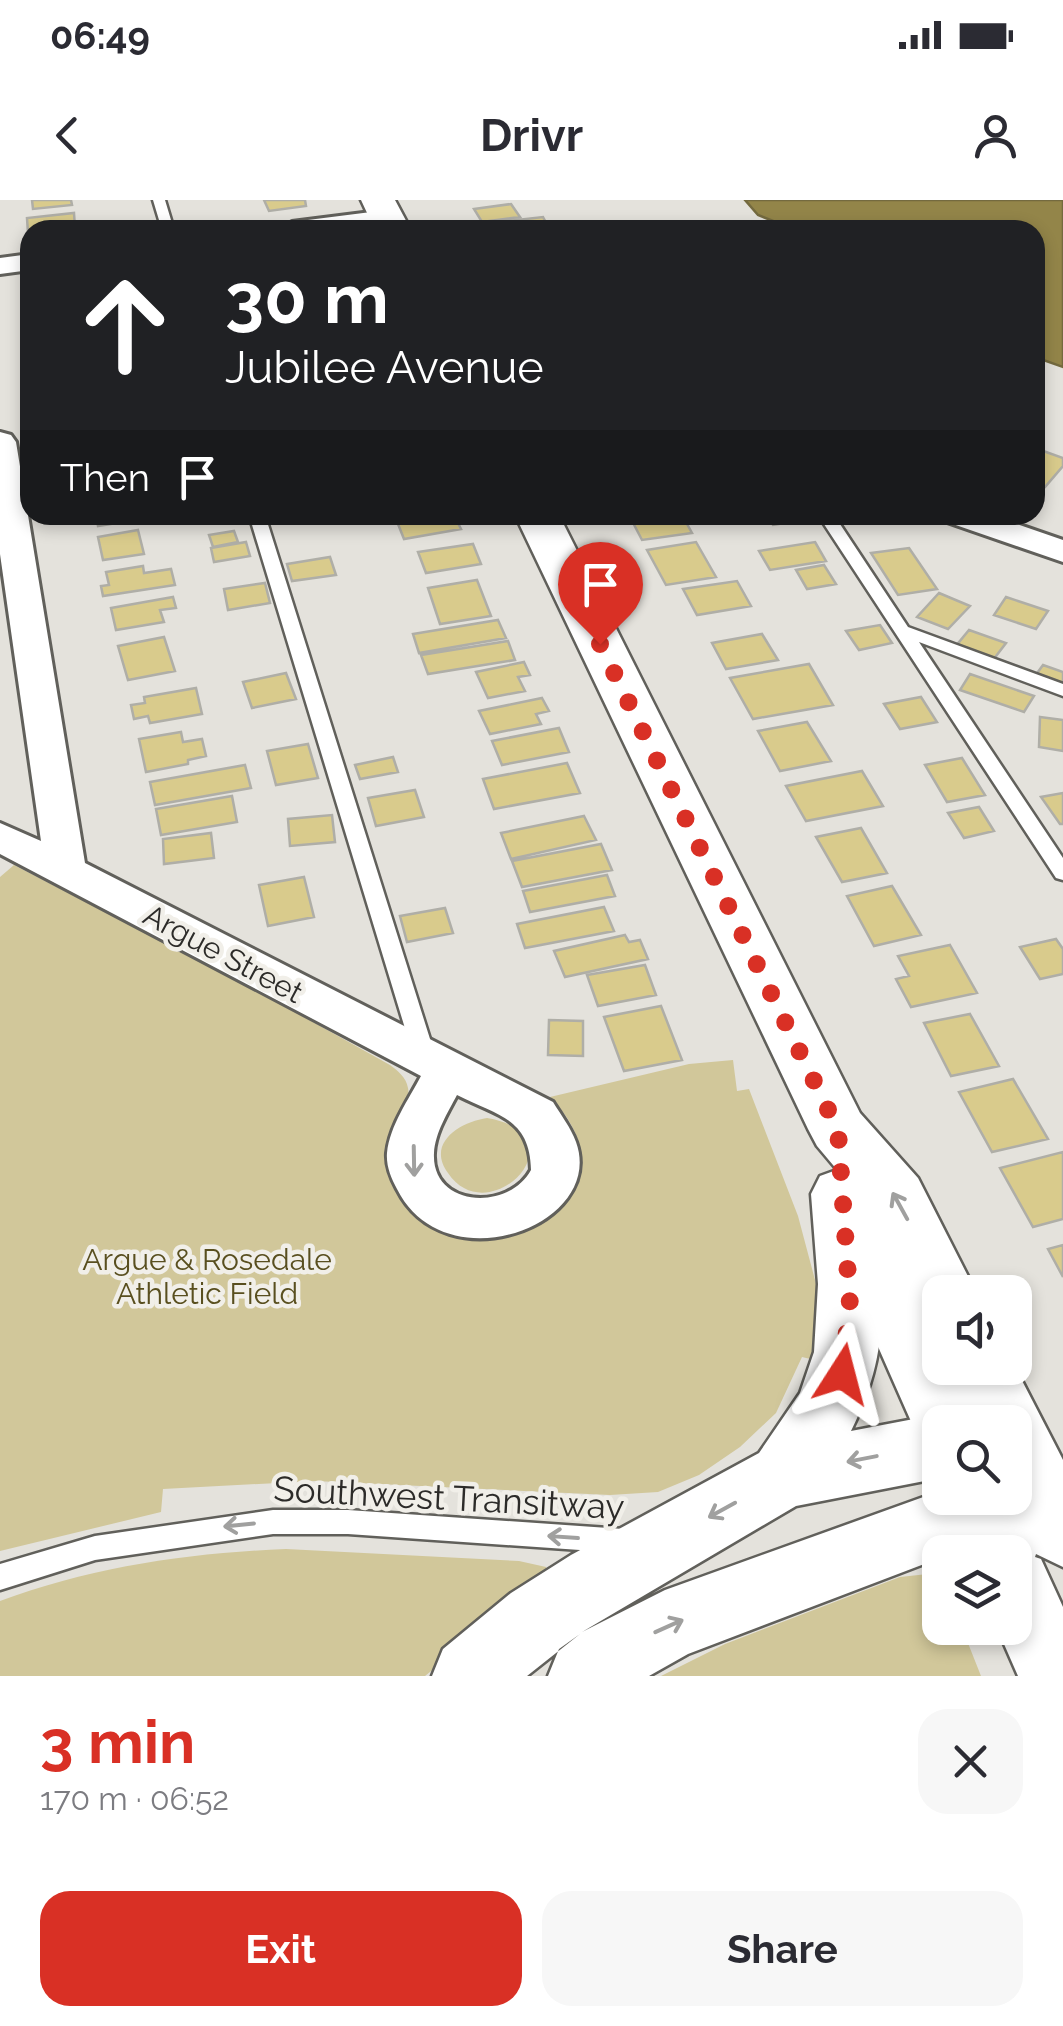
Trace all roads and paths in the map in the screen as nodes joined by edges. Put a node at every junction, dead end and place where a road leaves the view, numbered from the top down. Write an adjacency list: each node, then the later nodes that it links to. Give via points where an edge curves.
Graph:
1 (386, 216): 2 (street)
2 (359, 220)
3 (0, 442): 12 (street)
4 (260, 525): 14 (lane)
5 (542, 525): 15 (main road)
6 (832, 525): 9 (lane)
7 (986, 525): 8 (street)
8 (1063, 552)
9 (899, 629): 10 (lane); 13 (lane)
10 (1063, 690)
11 (0, 838): 12 (street, Argue Street)
12 (66, 872): 14 (street, Argue Street)
13 (1063, 873)
14 (436, 1065)
15 (838, 1130): 16 (main road); 17 (main road, one-way to 15, via 896,1196)
16 (842, 1194): 18 (main road); 20 (main road, via 850,1305 842,1374 820,1424)
17 (936, 1275)
18 (936, 1405)
19 (922, 1449): 20 (main road, one-way to 20)
20 (784, 1476): 22 (main road, one-way to 22)
21 (974, 1515): 26 (main road, one-way to 21, via 665,1626)
22 (660, 1544): 23 (lane, Southwest Transitway, one-way to 23, via 273,1522 95,1548); 25 (main road, via 537,1619)
23 (0, 1577)
24 (1032, 1622): 27 (main road)
25 (470, 1676)
26 (586, 1676)
27 (1056, 1676)

